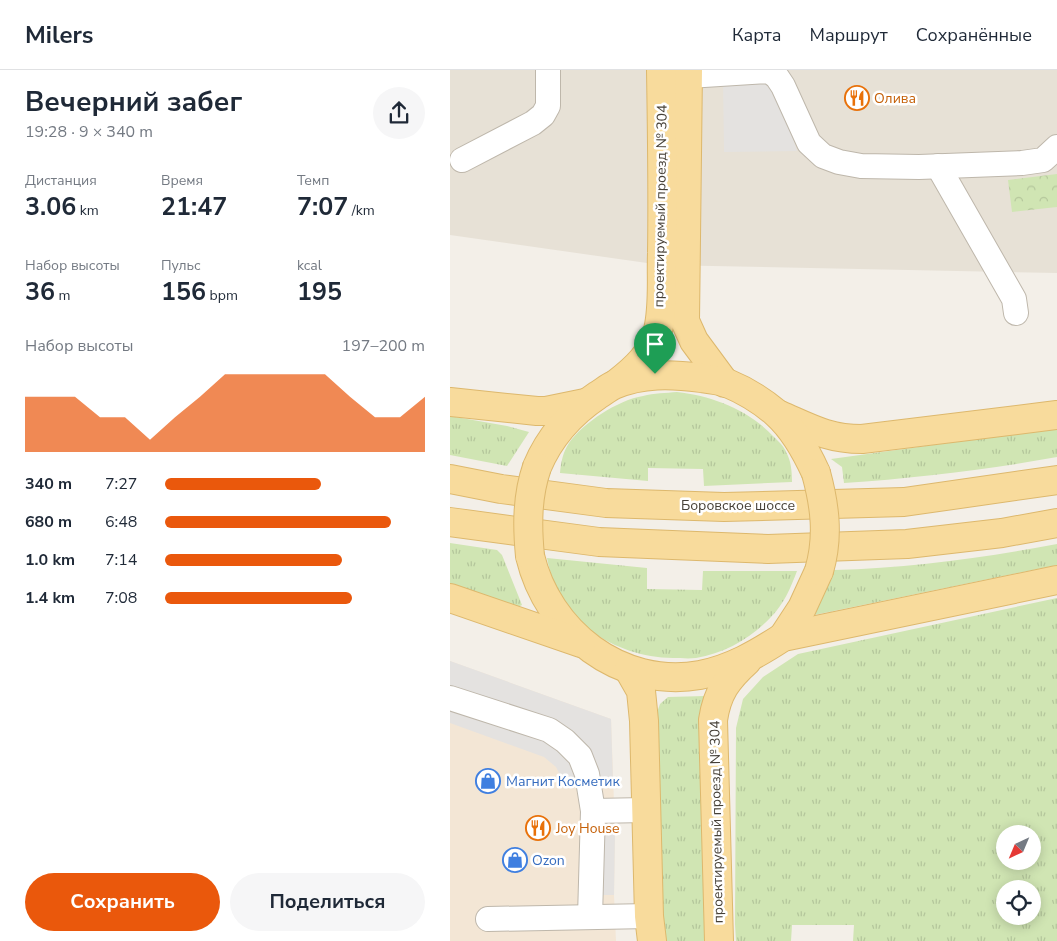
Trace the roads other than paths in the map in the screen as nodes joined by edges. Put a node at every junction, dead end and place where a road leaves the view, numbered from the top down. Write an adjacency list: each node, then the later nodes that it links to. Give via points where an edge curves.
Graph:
1 (548, 70): 7 (lane, via 548,106 543,116)
2 (661, 70): 11 (main road, проектируемый проезд № 304, via 662,229 658,330 644,359)
3 (786, 70): 5 (lane)
4 (688, 73): 5 (lane, via 769,71 777,77); 10 (main road, проектируемый проезд № 304, via 685,321 694,341)
5 (789, 97): 8 (lane, via 809,143 823,156 861,166)
6 (1057, 147): 8 (lane, via 1043,160 1034,162)
7 (462, 160)
8 (938, 166): 9 (lane, via 1014,299)
9 (1016, 313)
10 (725, 382): 11 (main road, via 655,374); 14 (main road)
11 (614, 385): 13 (main road)
12 (450, 402): 13 (main road, via 537,411)
13 (585, 404): 23 (main road, bridge, via 564,423 547,446 537,466 527,516 530,556 545,599 564,625)
14 (777, 414): 15 (main road, via 847,440); 22 (main road, bridge, via 796,436 816,473 826,528 819,570 802,608)
15 (1057, 414)
16 (450, 479): 17 (main road, Боровское шоссе, via 606,503 724,507 904,502)
17 (1057, 480)
18 (450, 522): 19 (main road, via 599,542 768,548 907,544)
19 (1057, 523)
20 (1057, 580): 22 (main road)
21 (450, 598): 23 (main road)
22 (783, 637): 24 (main road)
23 (586, 645): 25 (main road)
24 (752, 657): 25 (main road, via 715,671 684,677); 32 (main road, проектируемый проезд № 304, via 722,689 713,720)
25 (629, 670): 27 (main road, via 641,691 646,740)
26 (450, 698): 28 (lane, via 549,730 565,741 580,756 587,774)
27 (646, 810): 28 (lane); 31 (main road)
28 (593, 811): 29 (lane)
29 (590, 918): 30 (lane); 31 (lane)
30 (488, 919)
31 (650, 928)
32 (718, 941)

